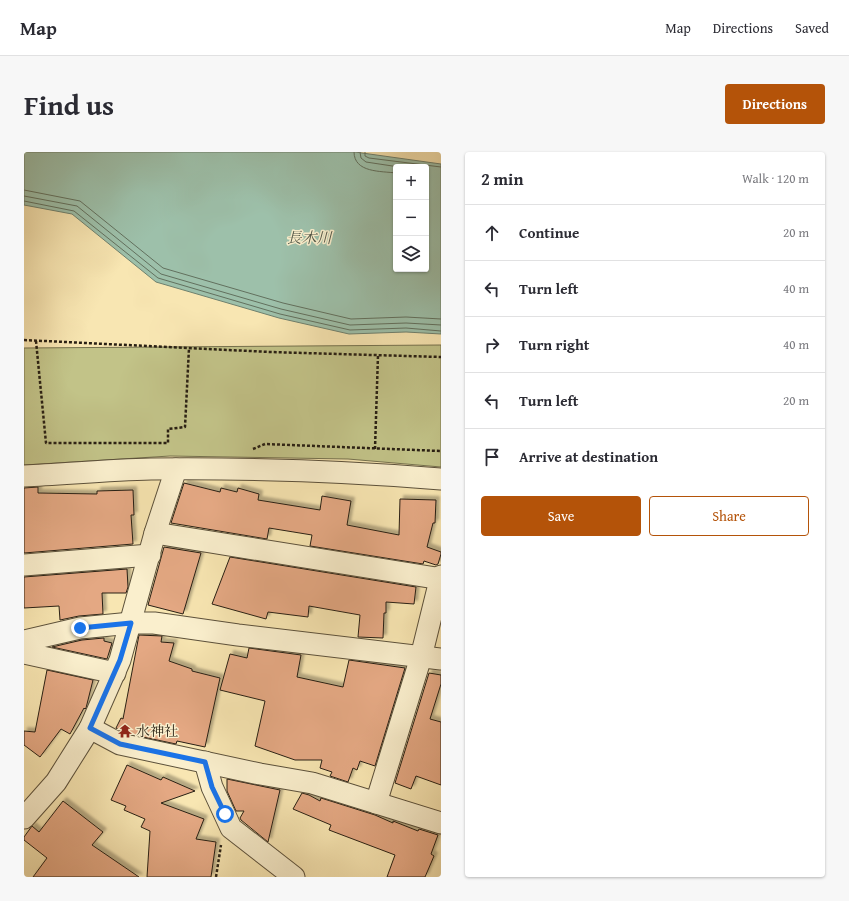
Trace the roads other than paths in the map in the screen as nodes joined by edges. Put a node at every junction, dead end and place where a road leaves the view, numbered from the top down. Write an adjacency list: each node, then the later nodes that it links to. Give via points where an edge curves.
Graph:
1 (176, 469): 2 (street); 3 (street, via 298,471); 4 (street)
2 (24, 476)
3 (441, 479)
4 (155, 533): 5 (street); 7 (street)
5 (150, 555): 6 (street); 8 (street)
6 (24, 565)
7 (441, 578): 11 (street)
8 (131, 623): 9 (street, via 80,628); 11 (street, via 154,623); 12 (street)
9 (24, 641)
10 (24, 654): 12 (street)
11 (431, 658): 15 (street)
12 (115, 673): 13 (street)
13 (90, 728): 14 (street, via 120,744); 16 (street, via 56,782)
14 (205, 762): 15 (street, via 312,783); 18 (street, via 212,787 231,828)
15 (376, 803): 17 (street)
16 (24, 818)
17 (441, 823)
18 (294, 877)

